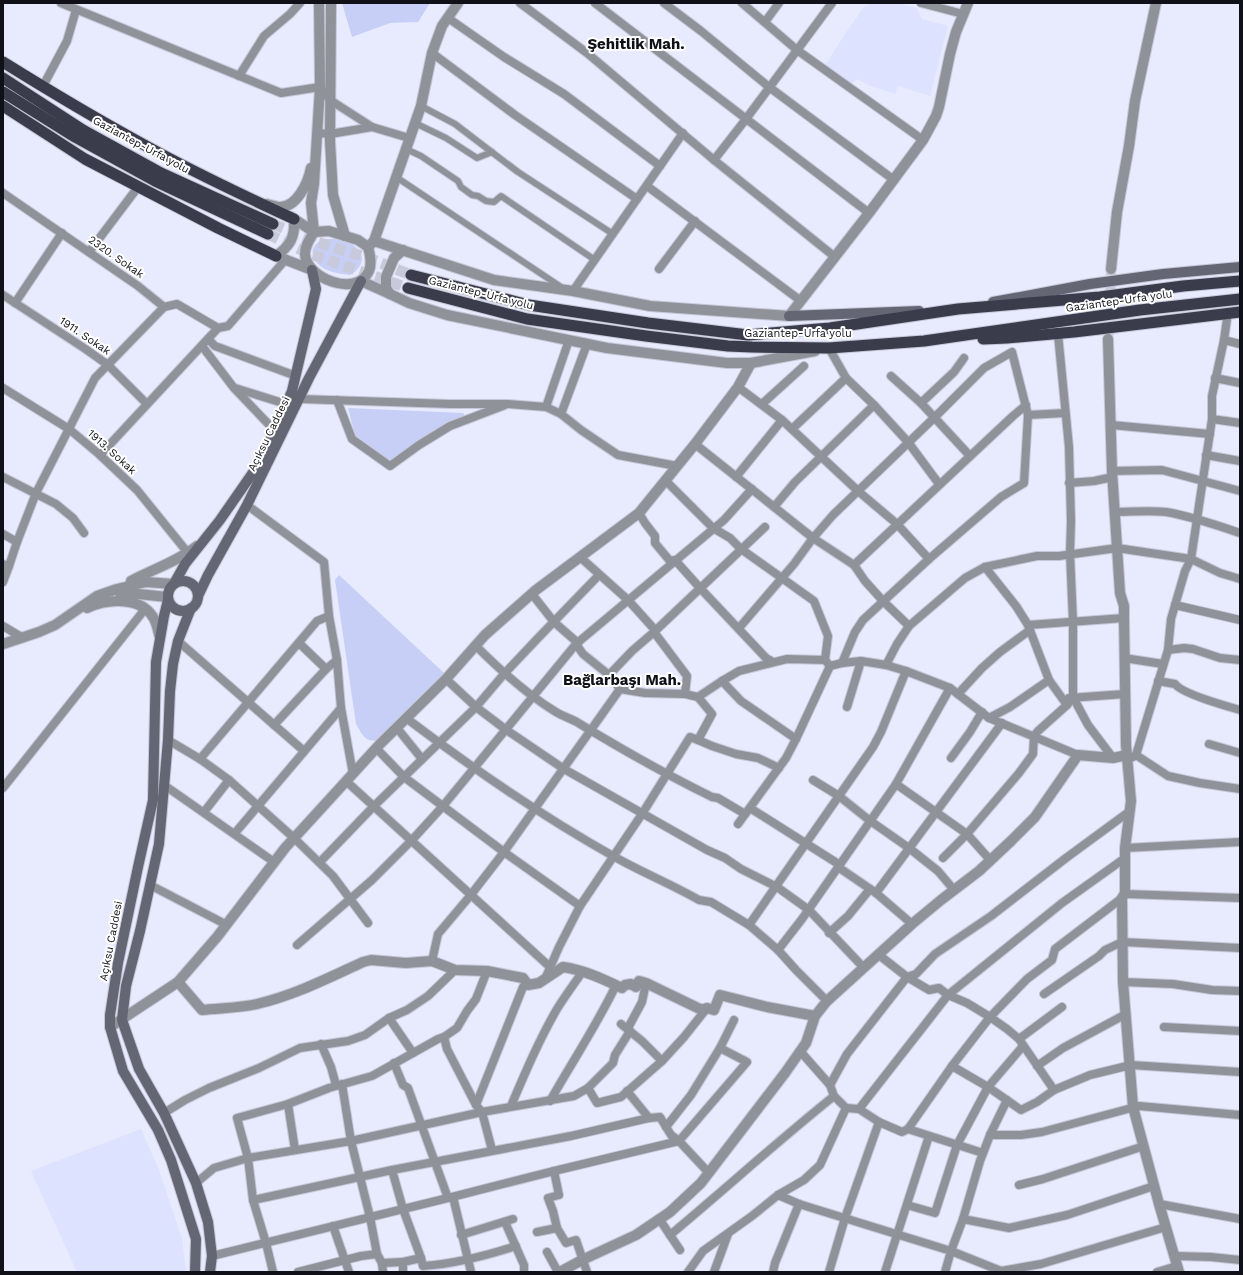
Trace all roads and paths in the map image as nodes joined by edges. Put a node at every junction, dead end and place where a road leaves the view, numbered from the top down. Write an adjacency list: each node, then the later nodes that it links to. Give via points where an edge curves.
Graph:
1 (61, 3): 15 (street)
2 (300, 3): 22 (street, via 264,36)
3 (319, 3): 26 (street)
4 (331, 3): 28 (street)
5 (458, 3): 17 (street)
6 (520, 3): 34 (street, via 587,53)
7 (595, 3): 31 (street)
8 (664, 3): 25 (street)
9 (742, 3): 18 (street)
10 (780, 3): 18 (street)
11 (832, 3): 19 (street)
12 (921, 3): 16 (street)
13 (968, 3): 16 (street)
14 (1156, 3): 67 (street, via 1134,101)
15 (76, 10): 22 (street); 24 (street, via 67,41)
16 (963, 14): 38 (street, via 949,57 939,107)
17 (448, 18): 20 (street, via 442,26); 42 (street, via 564,94)
18 (765, 22): 19 (street)
19 (797, 50): 25 (street); 38 (street)
20 (432, 53): 30 (street); 48 (street, via 515,115)
21 (3, 62): 24 (highway)
22 (239, 76): 26 (street, via 280,93)
23 (3, 78): 53 (highway, Gaziantep-Urfa yolu, via 83,130 161,173)
24 (42, 86): 49 (highway, via 139,143)
25 (769, 87): 31 (street); 44 (street)
26 (320, 88): 28 (street); 35 (street)
27 (3, 92): 56 (highway, via 75,137 155,181)
28 (330, 100): 33 (street); 36 (street)
29 (3, 106): 46 (highway, via 85,159)
30 (420, 106): 32 (street); 40 (street, via 455,124)
31 (746, 119): 41 (street); 50 (street)
32 (415, 123): 37 (street); 40 (street, via 446,138 477,158)
33 (372, 127): 36 (street); 37 (street)
34 (683, 132): 41 (street); 42 (street)
35 (318, 133): 36 (street); 49 (street, via 309,178 297,198 280,207); 54 (street, via 311,203)
36 (330, 134): 58 (street, via 333,195)
37 (409, 138): 39 (street)
38 (923, 140): 44 (street)
39 (406, 149): 43 (street); 64 (street, via 458,181 461,187 472,195 494,202 501,196)
40 (492, 152): 57 (street)
41 (714, 160): 62 (street)
42 (660, 166): 45 (street)
43 (396, 177): 59 (street); 73 (street)
44 (894, 180): 50 (street)
45 (647, 186): 48 (street); 52 (street)
46 (138, 187): 61 (street); 63 (highway)
47 (3, 192): 55 (street, 2320. Sokak)
48 (637, 200): 57 (street)
49 (260, 203): 51 (highway)
50 (869, 213): 62 (street)
51 (294, 219): 54 (street); 63 (street, via 293,237)
52 (695, 221): 66 (street); 77 (street)
53 (273, 224)
54 (314, 232): 58 (street, via 329,231); 68 (street, via 308,242 305,256)
55 (62, 233): 61 (street, 2320. Sokak); 78 (street)
56 (268, 234)
57 (612, 234): 64 (street)
58 (345, 236): 59 (street)
59 (371, 244): 60 (street); 70 (street, via 369,270)
60 (402, 250): 73 (street, via 494,280); 74 (street, via 394,258 386,277 386,288)
61 (89, 252): 79 (street, 2320. Sokak)
62 (835, 257): 77 (street)
63 (281, 258): 68 (street); 84 (street, via 228,326)
64 (595, 260): 73 (street)
65 (1240, 267): 80 (main road, via 1090,284)
66 (659, 269)
67 (1111, 269)
68 (312, 270): 70 (street, via 337,283 350,284); 99 (main road, Açıksu Caddesi, via 316,289)
69 (410, 275): 80 (highway, Gaziantep-Urfa yolu, via 529,305 748,335 830,328)
70 (361, 281): 74 (street); 107 (main road, Açıksu Caddesi)
71 (1240, 281): 80 (highway, Gaziantep-Urfa yolu)
72 (408, 288): 94 (highway, Gaziantep-Urfa yolu, via 527,319 624,333 728,346)
73 (570, 291): 83 (street, via 650,306)
74 (390, 294): 88 (street, via 447,315)
75 (3, 296): 78 (street, 1911. Sokak)
76 (1240, 299): 90 (highway, Gaziantep-Urfa yolu, via 1140,310)
77 (801, 301): 83 (street)
78 (15, 303): 97 (street, 1911. Sokak)
79 (164, 307): 84 (street, via 177,304); 97 (street)
80 (958, 309): 83 (main road)
81 (1228, 312): 82 (highway); 85 (highway); 89 (street)
82 (1240, 312)
83 (789, 316)
84 (218, 328): 86 (street)
85 (1058, 334): 90 (highway); 117 (street)
86 (208, 339): 93 (street); 99 (street, via 215,346)
87 (1108, 339): 124 (street)
88 (569, 340): 91 (street); 116 (street)
89 (1224, 340): 92 (street); 102 (street)
90 (924, 341): 94 (highway, Gaziantep-Urfa yolu)
91 (587, 344): 96 (street, via 727,363); 118 (street)
92 (1240, 344)
93 (202, 346): 106 (street); 110 (street)
94 (829, 348): 96 (street); 101 (street)
95 (964, 358): 109 (street, via 954,372)
96 (751, 363): 104 (street)
97 (108, 365): 110 (street, 1911. Sokak); 125 (street, via 95,378)
98 (804, 366): 113 (street)
99 (296, 376): 111 (main road, Açıksu Caddesi)
100 (891, 376): 109 (street)
101 (846, 378): 114 (street); 126 (street)
102 (1215, 378): 103 (street); 121 (street)
103 (1240, 383)
104 (738, 387): 113 (street); 130 (street)
105 (3, 388): 125 (street, 1913. Sokak)
106 (234, 388): 111 (street); 127 (street)
107 (300, 399): 108 (street); 148 (main road, Açıksu Caddesi)
108 (337, 400): 112 (street); 112 (street, via 352,438 390,466 450,426)
109 (921, 403): 120 (street)
110 (147, 404): 131 (street)
111 (286, 404): 127 (main road, Açıksu Caddesi)
112 (508, 404): 116 (street)
113 (762, 404): 122 (street)
114 (874, 405): 129 (street); 134 (street)
115 (1026, 405): 119 (street); 120 (street, via 1012,352 984,368); 133 (street)
116 (546, 406): 118 (street)
117 (1065, 413): 119 (street); 142 (street)
118 (561, 414): 136 (street, via 618,455)
119 (1028, 415): 167 (street, via 1024,483 1001,497)
120 (935, 417): 129 (street); 133 (street)
121 (1212, 419): 123 (street); 128 (street)
122 (782, 420): 126 (street); 139 (street)
123 (1240, 424)
124 (1111, 425): 128 (street); 137 (street)
125 (69, 429): 131 (street, 1913. Sokak); 147 (street)
126 (792, 429): 134 (street)
127 (275, 431): 161 (main road, Açıksu Caddesi, via 254,471 220,520)
128 (1210, 434): 132 (street)
129 (908, 442): 143 (street); 145 (street)
130 (694, 444): 136 (street); 139 (street)
131 (100, 455): 164 (street, 1913. Sokak, via 137,490)
132 (1206, 455): 135 (street); 141 (street)
133 (970, 456): 143 (street)
134 (822, 457): 145 (street); 149 (street, via 795,482)
135 (1240, 461)
136 (677, 466): 140 (street)
137 (1112, 474): 141 (street, via 1162,470); 142 (street, via 1094,481); 150 (street)
138 (3, 477): 147 (street)
139 (736, 477): 144 (street)
140 (665, 480): 151 (street); 155 (street)
141 (1202, 481): 146 (street); 152 (street)
142 (1070, 483): 165 (street)
143 (939, 484): 153 (street)
144 (752, 489): 149 (street); 155 (street, via 724,520)
145 (858, 491): 153 (street); 159 (street)
146 (1240, 491)
147 (36, 493): 156 (street, via 56,504 73,518); 160 (street)
148 (247, 505): 182 (main road, Açıksu Caddesi); 189 (street, via 324,562)
149 (774, 507): 159 (street)
150 (1114, 512): 152 (street, via 1166,512); 162 (street)
151 (639, 513): 166 (street); 168 (street, via 656,536 655,543 670,561)
152 (1196, 519): 157 (street); 169 (street)
153 (897, 524): 167 (street); 171 (street)
154 (766, 527): 163 (street)
155 (713, 528): 163 (street); 168 (street)
156 (84, 533)
157 (1240, 533)
158 (3, 534): 160 (street)
159 (813, 538): 171 (street); 174 (street)
160 (17, 542): 170 (street)
161 (200, 543): 164 (street); 177 (main road, Açıksu Caddesi)
162 (1117, 548): 165 (street); 169 (street); 190 (street)
163 (742, 549): 174 (street); 178 (street)
164 (188, 553): 179 (street)
165 (1070, 553): 172 (street, via 1037,556); 194 (street)
166 (580, 557): 173 (street); 180 (street)
167 (929, 559): 185 (street)
168 (675, 560): 178 (street); 184 (street)
169 (1190, 560): 175 (street); 186 (street)
170 (6, 565): 176 (street)
171 (854, 565): 185 (street)
172 (985, 566): 196 (street, via 965,578); 197 (street)
173 (599, 575): 184 (street); 193 (street)
174 (781, 579): 198 (street); 213 (street, via 814,602 828,636)
175 (1240, 579)
176 (3, 582)
177 (174, 583): 179 (street, via 146,582); 182 (main road, via 180,580 190,582); 183 (main road, via 168,590)
178 (700, 588): 198 (street); 199 (street)
179 (117, 589): 181 (street)
180 (532, 594): 193 (street); 206 (street)
181 (97, 596): 183 (street, via 129,592); 191 (street)
182 (198, 596): 187 (main road)
183 (168, 599): 187 (main road, via 170,605 179,610); 201 (main road, Açıksu Caddesi)
184 (628, 600): 199 (street); 204 (street)
185 (883, 601): 196 (street); 214 (street, via 863,620 855,632)
186 (1176, 605): 192 (street); 207 (street, via 1170,619)
187 (191, 608): 202 (main road, Açıksu Caddesi)
188 (145, 609): 191 (street, via 130,602 110,601); 201 (street, via 157,623); 272 (street)
189 (329, 616): 203 (street, via 317,621); 209 (street)
190 (1124, 618): 194 (street); 208 (street)
191 (62, 620): 200 (street)
192 (1240, 620)
193 (554, 622): 204 (street); 219 (street)
194 (1073, 622): 197 (street); 232 (street)
195 (3, 626): 200 (street)
196 (909, 626): 216 (street)
197 (1029, 627): 222 (street); 228 (street, via 982,668)
198 (738, 628): 212 (street, via 766,658)
199 (655, 631): 220 (street); 227 (street, via 687,676)
200 (23, 638): 205 (street)
201 (160, 638): 346 (main road, Açıksu Caddesi, via 156,662 153,800 118,963)
202 (178, 642): 233 (street); 248 (main road, Açıksu Caddesi, via 170,691)
203 (298, 643): 217 (street); 233 (street)
204 (577, 643): 220 (street, via 583,654); 230 (street)
205 (3, 644)
206 (476, 646): 219 (street); 221 (street)
207 (1168, 650): 210 (street, via 1193,649 1220,658); 215 (street)
208 (1124, 658): 215 (street); 229 (street)
209 (337, 660): 217 (street); 237 (street)
210 (1240, 660)
211 (861, 661): 214 (street); 216 (street); 236 (street)
212 (774, 662): 213 (street, via 787,659); 223 (street, via 739,671)
213 (828, 663): 214 (street); 250 (street)
214 (842, 663)
215 (1163, 664): 224 (street)
216 (886, 665): 218 (street)
217 (326, 669): 243 (street)
218 (906, 671): 225 (street); 274 (street, via 882,732)
219 (504, 674): 230 (street); 235 (street)
220 (609, 675): 226 (street)
221 (446, 679): 235 (street); 240 (street)
222 (1048, 680): 234 (street); 241 (street, via 1010,707)
223 (722, 681): 231 (street); 250 (street, via 741,701)
224 (1158, 681): 238 (street, via 1175,684 1191,694); 257 (street)
225 (950, 688): 228 (street); 270 (street)
226 (620, 689): 227 (street, via 645,693); 246 (street)
227 (685, 694): 231 (street)
228 (958, 694): 239 (street)
229 (1125, 694): 232 (street); 257 (street)
230 (533, 697): 245 (street); 246 (street)
231 (698, 697): 249 (street, via 712,714)
232 (1073, 697): 234 (street); 259 (street, via 1088,724)
233 (247, 702): 243 (street); 260 (street)
234 (1064, 702): 247 (street)
235 (476, 707): 245 (street); 251 (street)
236 (847, 707)
237 (341, 708): 254 (street); 266 (street)
238 (1240, 710)
239 (982, 712): 241 (street); 258 (street)
240 (406, 718): 244 (street); 251 (street)
241 (989, 718): 242 (street)
242 (1002, 723): 247 (street); 280 (street)
243 (274, 725): 254 (street)
244 (396, 728): 253 (street); 261 (street)
245 (505, 729): 262 (street); 264 (street)
246 (590, 731): 264 (street); 265 (street)
247 (1034, 736): 256 (street); 287 (street, via 1033,754)
248 (168, 740): 260 (street); 271 (main road, Açıksu Caddesi)
249 (698, 740): 263 (street, via 736,754 758,758); 265 (street, via 690,737)
250 (796, 740): 263 (street)
251 (439, 743): 261 (street); 262 (street)
252 (1209, 744): 255 (street)
253 (376, 748): 266 (street); 267 (street)
254 (304, 751): 275 (street)
255 (1240, 753)
256 (1078, 755): 259 (street); 297 (street, via 1034,817)
257 (1130, 757): 259 (street); 273 (street, via 1168,776); 281 (street)
258 (951, 758)
259 (1114, 758)
260 (200, 759): 268 (street)
261 (422, 759): 267 (street)
262 (474, 768): 277 (street); 278 (street)
263 (779, 768): 279 (street)
264 (564, 769): 278 (street); 283 (street)
265 (666, 774): 279 (street); 283 (street)
266 (349, 777): 276 (street); 288 (street)
267 (404, 777): 276 (street); 277 (street)
268 (229, 780): 275 (street); 282 (street)
269 (813, 780): 274 (street)
270 (896, 784): 280 (street); 284 (street)
271 (164, 785): 282 (street); 301 (main road, Açıksu Caddesi, via 159,844)
272 (3, 788)
273 (1240, 789)
274 (839, 796): 284 (street); 291 (street)
275 (258, 806): 286 (street); 288 (street)
276 (374, 806): 289 (street); 299 (street)
277 (443, 806): 289 (street); 293 (street)
278 (534, 809): 293 (street); 295 (street)
279 (748, 811): 285 (street); 291 (street)
280 (937, 811): 287 (street); 292 (street)
281 (1130, 811): 294 (street); 327 (street, via 992,916 935,954 916,974)
282 (204, 812): 286 (street)
283 (642, 814): 295 (street); 302 (street)
284 (870, 820): 292 (street); 300 (street)
285 (738, 824)
286 (235, 833): 298 (street)
287 (967, 834): 296 (street); 297 (street)
288 (294, 838): 298 (street); 299 (street)
289 (412, 840): 305 (street); 307 (street)
290 (1240, 842): 294 (street)
291 (806, 843): 300 (street); 302 (street)
292 (909, 848): 303 (street, via 938,871); 304 (street)
293 (504, 852): 305 (street); 309 (street)
294 (1125, 853): 306 (street); 336 (street)
295 (613, 856): 309 (street); 314 (street, via 699,900 711,902)
296 (943, 858)
297 (991, 861): 303 (street)
298 (274, 862): 313 (street)
299 (320, 862): 307 (street)
300 (839, 866): 304 (street); 310 (street)
301 (150, 886): 313 (street); 344 (main road, Açıksu Caddesi, via 126,986)
302 (777, 886): 310 (street); 314 (street)
303 (954, 890): 312 (street)
304 (873, 891): 312 (street); 315 (street)
305 (470, 896): 321 (street, via 438,934); 322 (street)
306 (1123, 896): 308 (street); 316 (street); 342 (street, via 1056,950 1052,960 1027,979)
307 (351, 898): 311 (street); 317 (street)
308 (1240, 898)
309 (580, 906): 322 (street)
310 (809, 910): 315 (street); 319 (street)
311 (368, 923)
312 (912, 924): 320 (street)
313 (227, 925): 329 (street)
314 (749, 925): 319 (street)
315 (829, 933): 323 (street)
316 (1122, 942): 318 (street); 330 (street); 335 (street, via 1106,950)
317 (297, 945)
318 (1240, 948)
319 (778, 950): 337 (street)
320 (878, 955): 323 (street); 327 (street)
321 (432, 961): 324 (street); 329 (street, via 406,963 371,960 285,996 256,1004 202,1010)
322 (550, 967): 328 (street)
323 (864, 968): 337 (street)
324 (455, 970): 325 (street); 343 (street, via 428,996)
325 (487, 971): 332 (street, via 523,978); 350 (street, via 476,999 457,1028)
326 (583, 971): 328 (street, via 563,967); 333 (street); 373 (street, via 548,1025)
327 (907, 977): 336 (street, via 929,990 939,988); 363 (street, via 847,1054)
328 (545, 979): 332 (street, via 540,983)
329 (178, 982): 344 (street)
330 (1123, 982): 334 (street); 340 (street)
331 (646, 983): 333 (street, via 639,981 636,987 631,984 622,988); 339 (street, via 702,1010); 348 (street, via 642,1002)
332 (528, 985): 372 (street, via 523,987)
333 (616, 985): 370 (street, via 603,1012)
334 (1240, 991)
335 (1044, 994)
336 (948, 995): 342 (street); 376 (street)
337 (827, 1001): 341 (street)
338 (1062, 1007): 351 (street)
339 (707, 1008): 341 (street, via 714,1010 720,995); 356 (street)
340 (1126, 1014): 359 (street, via 1063,1048); 360 (street)
341 (815, 1016): 354 (street, via 806,1043)
342 (990, 1017): 351 (street); 358 (street)
343 (389, 1018): 352 (street, via 365,1035 348,1042); 355 (street)
344 (122, 1020): 346 (street); 378 (main road, Açıksu Caddesi, via 139,1069)
345 (734, 1020): 353 (street)
346 (110, 1027): 439 (main road, Açıksu Caddesi, via 123,1070 158,1130 171,1160 196,1239)
347 (1164, 1027): 349 (street)
348 (626, 1028): 356 (street); 365 (street, via 613,1063)
349 (1240, 1031)
350 (444, 1037): 355 (street); 372 (street, via 447,1049)
351 (1021, 1042): 359 (street); 364 (street)
352 (321, 1044): 362 (street); 378 (street, via 300,1048 209,1088)
353 (720, 1048): 383 (street, via 691,1095); 388 (street, via 747,1062)
354 (800, 1051): 363 (street); 398 (street, via 751,1119)
355 (413, 1053): 357 (street)
356 (662, 1061): 367 (street)
357 (394, 1063): 362 (street, via 372,1076); 382 (street, via 403,1085 408,1088)
358 (952, 1066): 364 (street); 384 (street)
359 (1037, 1066): 366 (street)
360 (1131, 1066): 361 (street); 366 (street, via 1090,1075); 375 (street)
361 (1240, 1072)
362 (339, 1084): 371 (street); 387 (street)
363 (830, 1085): 368 (street)
364 (988, 1087): 369 (street); 389 (street)
365 (588, 1088): 367 (street, via 597,1103 621,1097); 370 (street, via 574,1096)
366 (1054, 1090): 369 (street, via 1021,1110)
367 (627, 1091): 380 (street)
368 (834, 1096): 374 (street); 421 (street)
369 (1007, 1100): 385 (street)
370 (550, 1101): 373 (street)
371 (288, 1104): 391 (street); 394 (street, via 238,1118)
372 (476, 1105): 377 (street)
373 (511, 1106): 377 (street)
374 (846, 1108): 376 (street); 403 (street, via 820,1165 804,1180)
375 (1133, 1108): 379 (street, via 1139,1106); 385 (street, via 1042,1132); 390 (street)
376 (859, 1109): 381 (street)
377 (482, 1112): 382 (street); 392 (street)
378 (164, 1114): 400 (main road, Açıksu Caddesi)
379 (1240, 1115)
380 (649, 1118): 383 (street, via 660,1117); 392 (street, via 571,1136)
381 (880, 1122): 384 (street, via 902,1132); 411 (street)
382 (422, 1125): 387 (street); 395 (street)
383 (666, 1127): 388 (street)
384 (908, 1129): 386 (street)
385 (990, 1135): 393 (street)
386 (929, 1136): 389 (street); 408 (street)
387 (350, 1141): 391 (street); 399 (street)
388 (679, 1141): 397 (street); 398 (street)
389 (957, 1145): 393 (street); 408 (street, via 936,1213)
390 (1144, 1146): 401 (street); 402 (street)
391 (295, 1150): 394 (street)
392 (492, 1150): 395 (street)
393 (983, 1153): 412 (street)
394 (248, 1158): 400 (street, via 214,1168); 405 (street)
395 (434, 1162): 396 (street); 404 (street)
396 (392, 1170): 399 (street); 409 (street)
397 (554, 1171): 404 (street); 417 (street, via 560,1195 548,1198)
398 (708, 1172): 414 (street, via 701,1183)
399 (360, 1177): 405 (street); 410 (street)
400 (196, 1183): 429 (main road, Açıksu Caddesi, via 208,1222)
401 (1019, 1185)
402 (1154, 1186): 407 (street); 412 (street, via 1068,1215 1009,1228)
403 (778, 1195): 406 (street); 419 (street)
404 (450, 1198): 409 (street); 420 (street)
405 (253, 1200): 423 (street)
406 (799, 1204): 411 (street); 452 (street)
407 (1159, 1204): 413 (street); 416 (street)
408 (907, 1205): 422 (street)
409 (403, 1209): 410 (street); 430 (street)
410 (370, 1217): 415 (street); 428 (street)
411 (845, 1218): 422 (street); 453 (street)
412 (963, 1219): 427 (street)
413 (1240, 1219)
414 (660, 1220): 421 (street); 433 (street, via 636,1235)
415 (333, 1226): 423 (street); 432 (street)
416 (1166, 1227): 437 (street); 438 (street, via 1041,1264)
417 (558, 1228): 418 (street); 433 (street, via 566,1243 576,1240)
418 (537, 1232)
419 (728, 1234): 450 (street, via 703,1251); 451 (street)
420 (461, 1235): 424 (street, via 509,1221); 431 (street)
421 (670, 1235): 425 (street)
422 (898, 1236): 427 (street); 454 (street)
423 (266, 1243): 429 (street); 441 (street)
424 (516, 1246): 431 (street); 447 (street, via 524,1265)
425 (680, 1250)
426 (547, 1252): 448 (street)
427 (951, 1252): 438 (street); 455 (street)
428 (377, 1254): 432 (street); 436 (street)
429 (212, 1256): 440 (main road, Açıksu Caddesi)
430 (421, 1258): 431 (street, via 423,1266); 435 (street)
431 (468, 1259): 446 (street)
432 (346, 1260): 442 (street); 443 (street)
433 (582, 1260): 448 (street); 449 (street)
434 (1240, 1260): 437 (street, via 1211,1257)
435 (403, 1262): 436 (street); 445 (street)
436 (382, 1263): 444 (street)
437 (1177, 1265): 456 (street)
438 (1001, 1271)
439 (195, 1272)
440 (210, 1272)
441 (273, 1272)
442 (298, 1272)
443 (349, 1272)
444 (383, 1272)
445 (403, 1272)
446 (471, 1272)
447 (524, 1272)
448 (559, 1272)
449 (587, 1272)
450 (688, 1272)
451 (714, 1272)
452 (773, 1272)
453 (829, 1272)
454 (885, 1272)
455 (945, 1272)
456 (1157, 1272)

